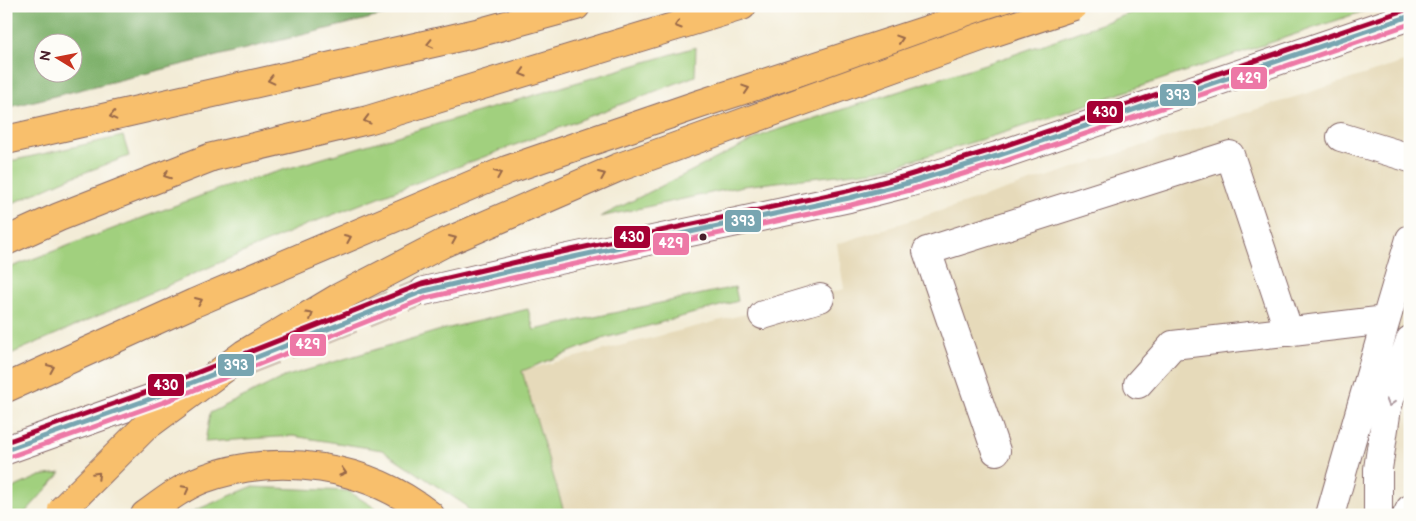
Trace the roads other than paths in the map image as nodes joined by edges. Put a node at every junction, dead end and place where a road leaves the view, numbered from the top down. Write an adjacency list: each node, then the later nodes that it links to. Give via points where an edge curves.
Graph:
1 (576, 6): 7 (main road, one-way to 7, via 477,33)
2 (742, 6): 10 (main road, one-way to 10, via 368,120 212,158)
3 (1001, 6): 18 (main road, one-way to 3, via 194,303 506,170)
4 (1074, 6): 23 (main road, one-way to 4, bridge, via 144,428 244,354 338,298 444,244 626,165)
5 (1410, 16): 11 (lane, via 908,184)
6 (1341, 137): 8 (lane)
7 (6, 140)
8 (1410, 158)
9 (1410, 239): 14 (lane)
10 (6, 241)
11 (424, 291)
12 (820, 298): 13 (lane)
13 (763, 315)
14 (1386, 320): 15 (lane); 26 (lane)
15 (1289, 332): 17 (lane, via 1173,345); 21 (lane, via 1230,155 926,251)
16 (1410, 340): 27 (lane, one-way to 27, via 1388,408 1378,469)
17 (1138, 384)
18 (6, 388)
19 (161, 395): 20 (lane)
20 (6, 450)
21 (996, 451)
22 (1410, 510): 28 (lane)
23 (58, 515)
24 (145, 515): 25 (main road, one-way to 25, via 202,480 244,468 286,465 329,468 373,481 412,500)
25 (430, 515)
26 (1330, 515)
27 (1378, 515)
28 (1407, 515)

